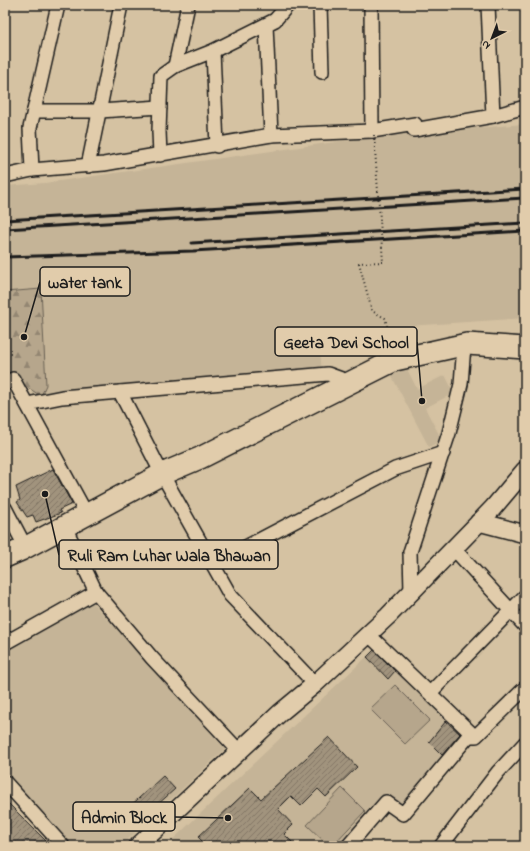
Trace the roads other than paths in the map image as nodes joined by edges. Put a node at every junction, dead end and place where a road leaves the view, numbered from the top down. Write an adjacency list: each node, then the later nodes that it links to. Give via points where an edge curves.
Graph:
1 (58, 5): 14 (street)
2 (121, 5): 15 (street)
3 (188, 5): 10 (street)
4 (288, 5): 8 (street, via 276,20)
5 (320, 5): 11 (street)
6 (371, 5): 17 (street)
7 (488, 5): 16 (street)
8 (266, 25): 9 (street); 18 (street)
9 (213, 52): 10 (street); 19 (street)
10 (175, 66): 12 (street, via 161,76)
11 (322, 72)
12 (160, 107): 15 (street); 20 (street)
13 (525, 107): 16 (street)
14 (34, 111): 15 (street); 22 (street, via 30,128)
15 (100, 111): 21 (street)
16 (493, 116): 17 (street, via 414,130 415,124)
17 (373, 133): 18 (street)
18 (271, 135): 19 (street)
19 (217, 146): 20 (street)
20 (160, 155): 21 (street)
21 (88, 166): 22 (street)
22 (32, 170): 23 (street)
23 (5, 176)
24 (464, 345): 25 (main road); 26 (main road, via 395,360); 30 (street, via 461,384)
25 (525, 348)
26 (350, 382): 28 (street, via 328,374); 32 (main road, via 207,455)
27 (5, 384): 29 (street, via 13,379)
28 (120, 392): 29 (street, via 62,397); 32 (street)
29 (27, 404): 34 (street)
30 (443, 453): 41 (street, via 395,469); 43 (street, via 410,552)
31 (525, 470): 35 (street)
32 (162, 474): 34 (main road); 41 (street)
33 (5, 508): 38 (street)
34 (87, 515): 36 (main road)
35 (479, 522): 37 (street); 39 (street)
36 (65, 527): 38 (main road); 42 (street)
37 (525, 534)
38 (26, 548): 40 (main road)
39 (454, 549): 43 (street); 45 (street)
40 (5, 557)
41 (213, 564): 49 (street, via 230,595)
42 (96, 592): 48 (street); 54 (street, via 152,658)
43 (411, 592): 47 (street)
44 (525, 596): 45 (street)
45 (510, 611): 46 (street); 51 (street)
46 (525, 626)
47 (368, 634): 49 (street); 51 (street)
48 (5, 643)
49 (315, 684): 54 (street)
50 (525, 688): 52 (street, via 476,736)
51 (430, 693): 52 (street, via 472,733)
52 (468, 736): 58 (street, via 403,814 386,802)
53 (525, 743): 59 (street, via 498,772)
54 (239, 752): 57 (street)
55 (5, 782): 56 (street)
56 (63, 846)
57 (138, 846)
58 (348, 846)
59 (441, 846)

